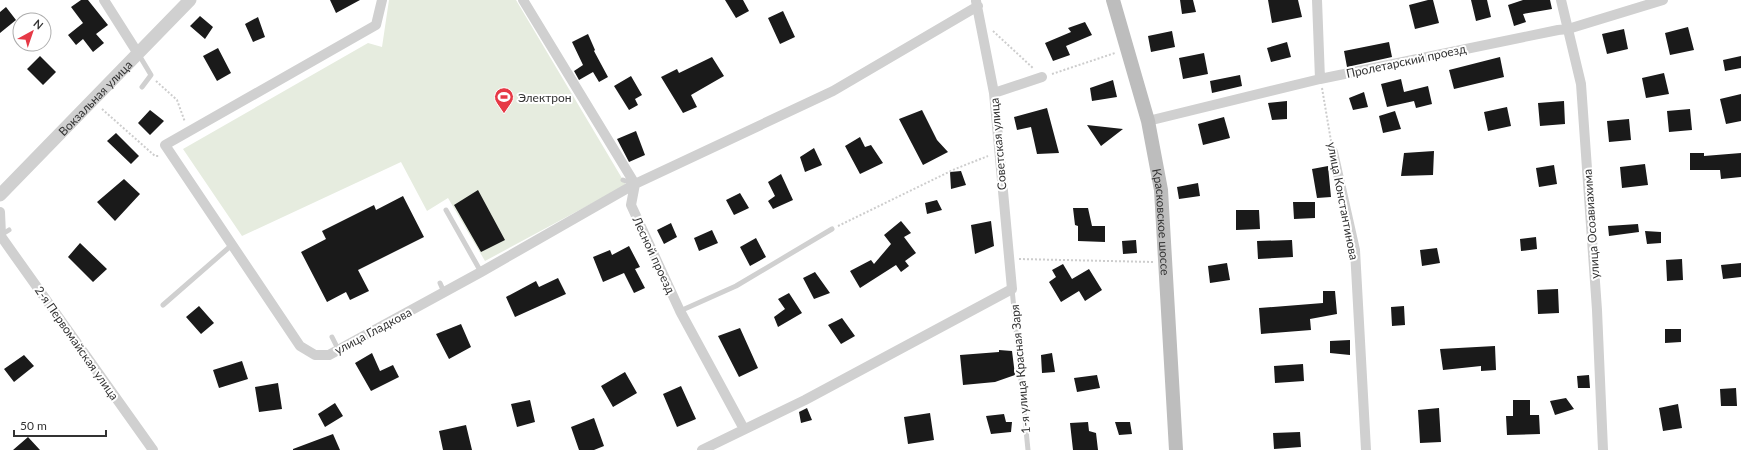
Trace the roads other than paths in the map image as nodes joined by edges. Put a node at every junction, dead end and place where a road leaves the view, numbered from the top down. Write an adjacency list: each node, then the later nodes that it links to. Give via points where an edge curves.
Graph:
1 (104, 0): 11 (street)
2 (190, 0): 11 (street, Вокзальная улица)
3 (382, 0): 25 (street, улица Гладкова, via 376,25 165,145)
4 (523, 0): 19 (street)
5 (1113, 0): 16 (main road, Красковское шоссе)
6 (1317, 0): 13 (street)
7 (1561, 0): 10 (street, улица Осоавиахима)
8 (1663, 0): 10 (street, Пролетарский проезд)
9 (977, 3): 15 (street, Советская улица); 19 (street, улица Гладкова, via 833,91)
10 (1568, 29): 13 (street, Пролетарский проезд); 38 (street, улица Осоавиахима, via 1581,84 1597,310)
11 (137, 52): 14 (lane, via 152,75); 20 (street, Вокзальная улица)
12 (1042, 77): 15 (street)
13 (1320, 79): 16 (street, Пролетарский проезд)
14 (142, 86)
15 (994, 93): 27 (street, Советская улица)
16 (1148, 122): 36 (main road, Красковское шоссе, via 1161,190)
17 (1333, 152): 37 (street, улица Константинова, via 1355,250)
18 (623, 180): 19 (lane)
19 (635, 184): 26 (street, улица Гладкова); 29 (street, Лесной проезд, via 631,205)
20 (0, 195)
21 (446, 210): 26 (lane)
22 (0, 212): 24 (street, 2-я Первомайская улица)
23 (832, 229): 29 (lane, via 736,286)
24 (3, 233): 33 (street, 2-я Первомайская улица)
25 (233, 244): 28 (lane); 31 (street, улица Гладкова, via 300,346 315,355 329,355)
26 (481, 272): 31 (street, улица Гладкова, via 442,288)
27 (1012, 289): 32 (street, via 805,400); 35 (lane, 1-я улица Красная Заря)
28 (163, 305)
29 (680, 311): 32 (street, Лесной проезд)
30 (332, 337): 31 (lane)
31 (338, 350)
32 (744, 429): 34 (street)
33 (153, 450)
34 (702, 450)
35 (1028, 450)
36 (1176, 450)
37 (1366, 450)
38 (1603, 450)

